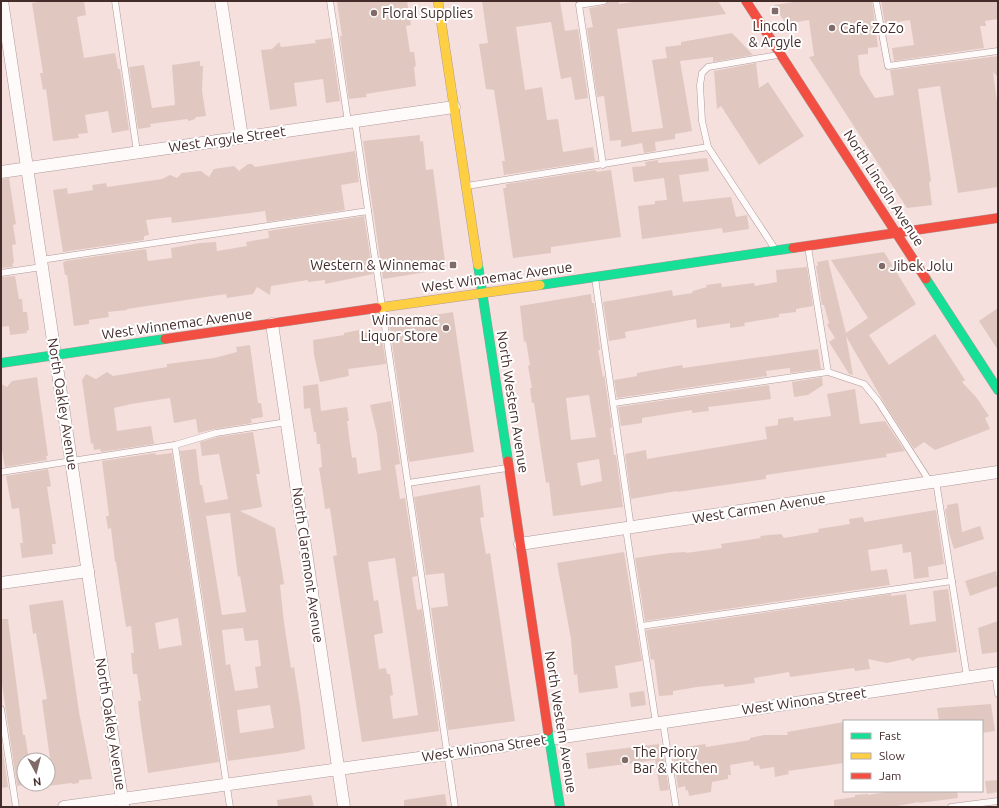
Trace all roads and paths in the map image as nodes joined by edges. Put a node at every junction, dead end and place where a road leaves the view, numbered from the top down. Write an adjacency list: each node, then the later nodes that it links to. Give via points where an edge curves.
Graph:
1 (2, 1): 17 (street, North Oakley Avenue)
2 (115, 1): 15 (lane)
3 (221, 1): 13 (street)
4 (330, 1): 12 (lane)
5 (438, 1): 11 (main road, North Western Avenue)
6 (604, 1): 16 (lane, via 579,5)
7 (746, 1): 10 (main road, North Lincoln Avenue)
8 (876, 1): 9 (lane, via 888,66)
9 (998, 51)
10 (781, 55): 14 (lane, via 708,67 702,73 702,121); 22 (main road, North Lincoln Avenue)
11 (454, 107): 12 (street, West Argyle Street); 19 (main road, North Western Avenue)
12 (351, 122): 13 (street, West Argyle Street); 20 (lane)
13 (242, 137): 15 (street, West Argyle Street)
14 (708, 147): 16 (lane); 24 (lane)
15 (137, 152): 17 (street, West Argyle Street)
16 (603, 165): 19 (lane)
17 (28, 168): 18 (street, West Argyle Street); 25 (street, North Oakley Avenue)
18 (1, 172)
19 (466, 186): 28 (main road, North Western Avenue)
20 (368, 211): 25 (lane); 29 (lane)
21 (998, 218): 22 (main road, West Winnemac Avenue)
22 (896, 232): 23 (main road, West Winnemac Avenue); 34 (main road, North Lincoln Avenue)
23 (808, 246): 24 (main road, West Winnemac Avenue); 33 (lane)
24 (776, 250): 27 (main road, West Winnemac Avenue)
25 (42, 264): 26 (lane); 31 (street, North Oakley Avenue)
26 (1, 274)
27 (595, 277): 28 (main road, West Winnemac Avenue); 35 (lane)
28 (482, 293): 29 (main road, West Winnemac Avenue); 39 (main road, North Western Avenue)
29 (382, 308): 30 (main road, West Winnemac Avenue); 43 (lane)
30 (272, 324): 31 (main road, West Winnemac Avenue); 36 (street, North Claremont Avenue)
31 (56, 355): 32 (main road, West Winnemac Avenue); 38 (street, North Oakley Avenue)
32 (1, 363)
33 (828, 372): 35 (lane); 42 (lane, via 864,384)
34 (998, 390)
35 (614, 403): 44 (lane)
36 (287, 422): 37 (lane, via 216,433); 57 (street, North Claremont Avenue)
37 (175, 445): 38 (lane); 58 (lane)
38 (71, 461): 40 (lane); 46 (street, North Oakley Avenue)
39 (508, 467): 43 (lane); 45 (main road, North Western Avenue)
40 (1, 472)
41 (998, 472): 42 (street, West Carmen Avenue)
42 (933, 482): 44 (street, West Carmen Avenue); 47 (lane)
43 (408, 483): 56 (lane)
44 (628, 528): 45 (street, West Carmen Avenue); 49 (lane)
45 (520, 544): 55 (main road, North Western Avenue)
46 (88, 571): 48 (street); 60 (street, North Oakley Avenue)
47 (952, 581): 49 (lane); 51 (lane)
48 (1, 583)
49 (641, 626): 54 (lane)
50 (996, 673): 51 (street, West Winona Street); 52 (lane)
51 (968, 677): 54 (street, West Winona Street)
52 (998, 694)
53 (1, 709): 61 (lane)
54 (660, 723): 55 (street, West Winona Street); 67 (lane)
55 (550, 739): 56 (street, West Winona Street); 66 (main road, North Western Avenue)
56 (448, 754): 57 (street, West Winona Street); 65 (lane)
57 (338, 768): 58 (street, West Winona Street); 64 (street, North Claremont Avenue)
58 (226, 784): 60 (street, West Winona Street); 63 (lane)
59 (998, 801): 68 (lane)
60 (123, 803): 62 (street, West Winona Street)
61 (16, 807)
62 (64, 807)
63 (230, 807)
64 (344, 807)
65 (455, 807)
66 (560, 807)
67 (676, 807)
68 (951, 807)

